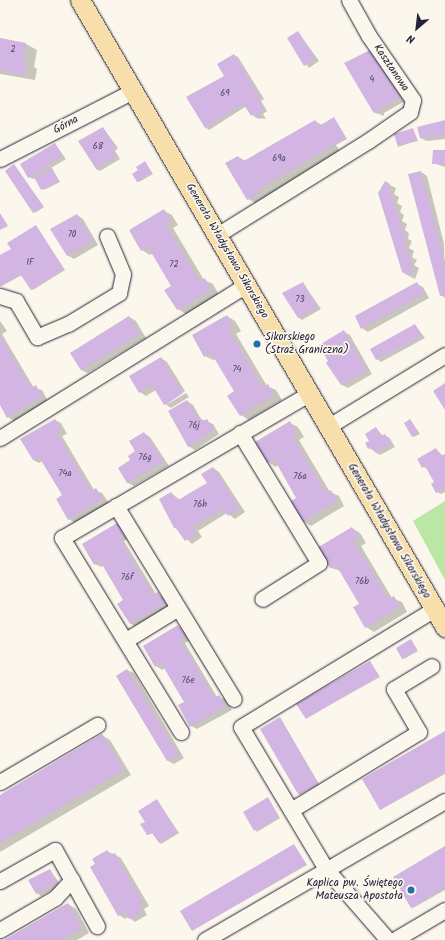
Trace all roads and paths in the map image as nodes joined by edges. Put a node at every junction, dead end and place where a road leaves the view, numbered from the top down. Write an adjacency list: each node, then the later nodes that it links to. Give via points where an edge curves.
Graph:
1 (80, 0): 3 (main road, Generała Władysława Sikorskiego)
2 (349, 0): 5 (street, Kasztanowa, via 369,36 413,100 410,112 368,142)
3 (133, 91): 4 (street, Górna); 5 (main road, Generała Władysława Sikorskiego)
4 (0, 159)
5 (217, 235): 7 (main road, Generała Władysława Sikorskiego)
6 (107, 236): 8 (street, via 123,274 119,293 68,324 37,337 16,301)
7 (246, 285): 10 (main road, Generała Władysława Sikorskiego); 13 (street)
8 (0, 296)
9 (445, 355): 11 (street)
10 (310, 393): 11 (main road, Generała Władysława Sikorskiego); 12 (street)
11 (329, 426): 17 (main road, Generała Władysława Sikorskiego)
12 (240, 433): 14 (street); 15 (street, via 319,563)
13 (0, 438)
14 (116, 506): 16 (street); 19 (street, via 62,538)
15 (262, 599)
16 (178, 608): 19 (street); 21 (street)
17 (434, 609): 18 (main road, Generała Władysława Sikorskiego); 26 (street, via 241,727)
18 (445, 627)
19 (126, 640): 23 (street)
20 (432, 666): 26 (street, via 394,689 419,732)
21 (234, 699)
22 (97, 725): 24 (street)
23 (180, 732)
24 (0, 782)
25 (445, 801): 27 (street)
26 (291, 810): 27 (street)
27 (326, 869): 33 (street); 35 (street)
28 (72, 880): 29 (street, via 55,850); 31 (street); 32 (street, via 55,898)
29 (0, 882)
30 (445, 910): 36 (street)
31 (97, 926)
32 (0, 930)
33 (227, 934): 34 (street)
34 (205, 940)
35 (388, 940)
36 (394, 940)

